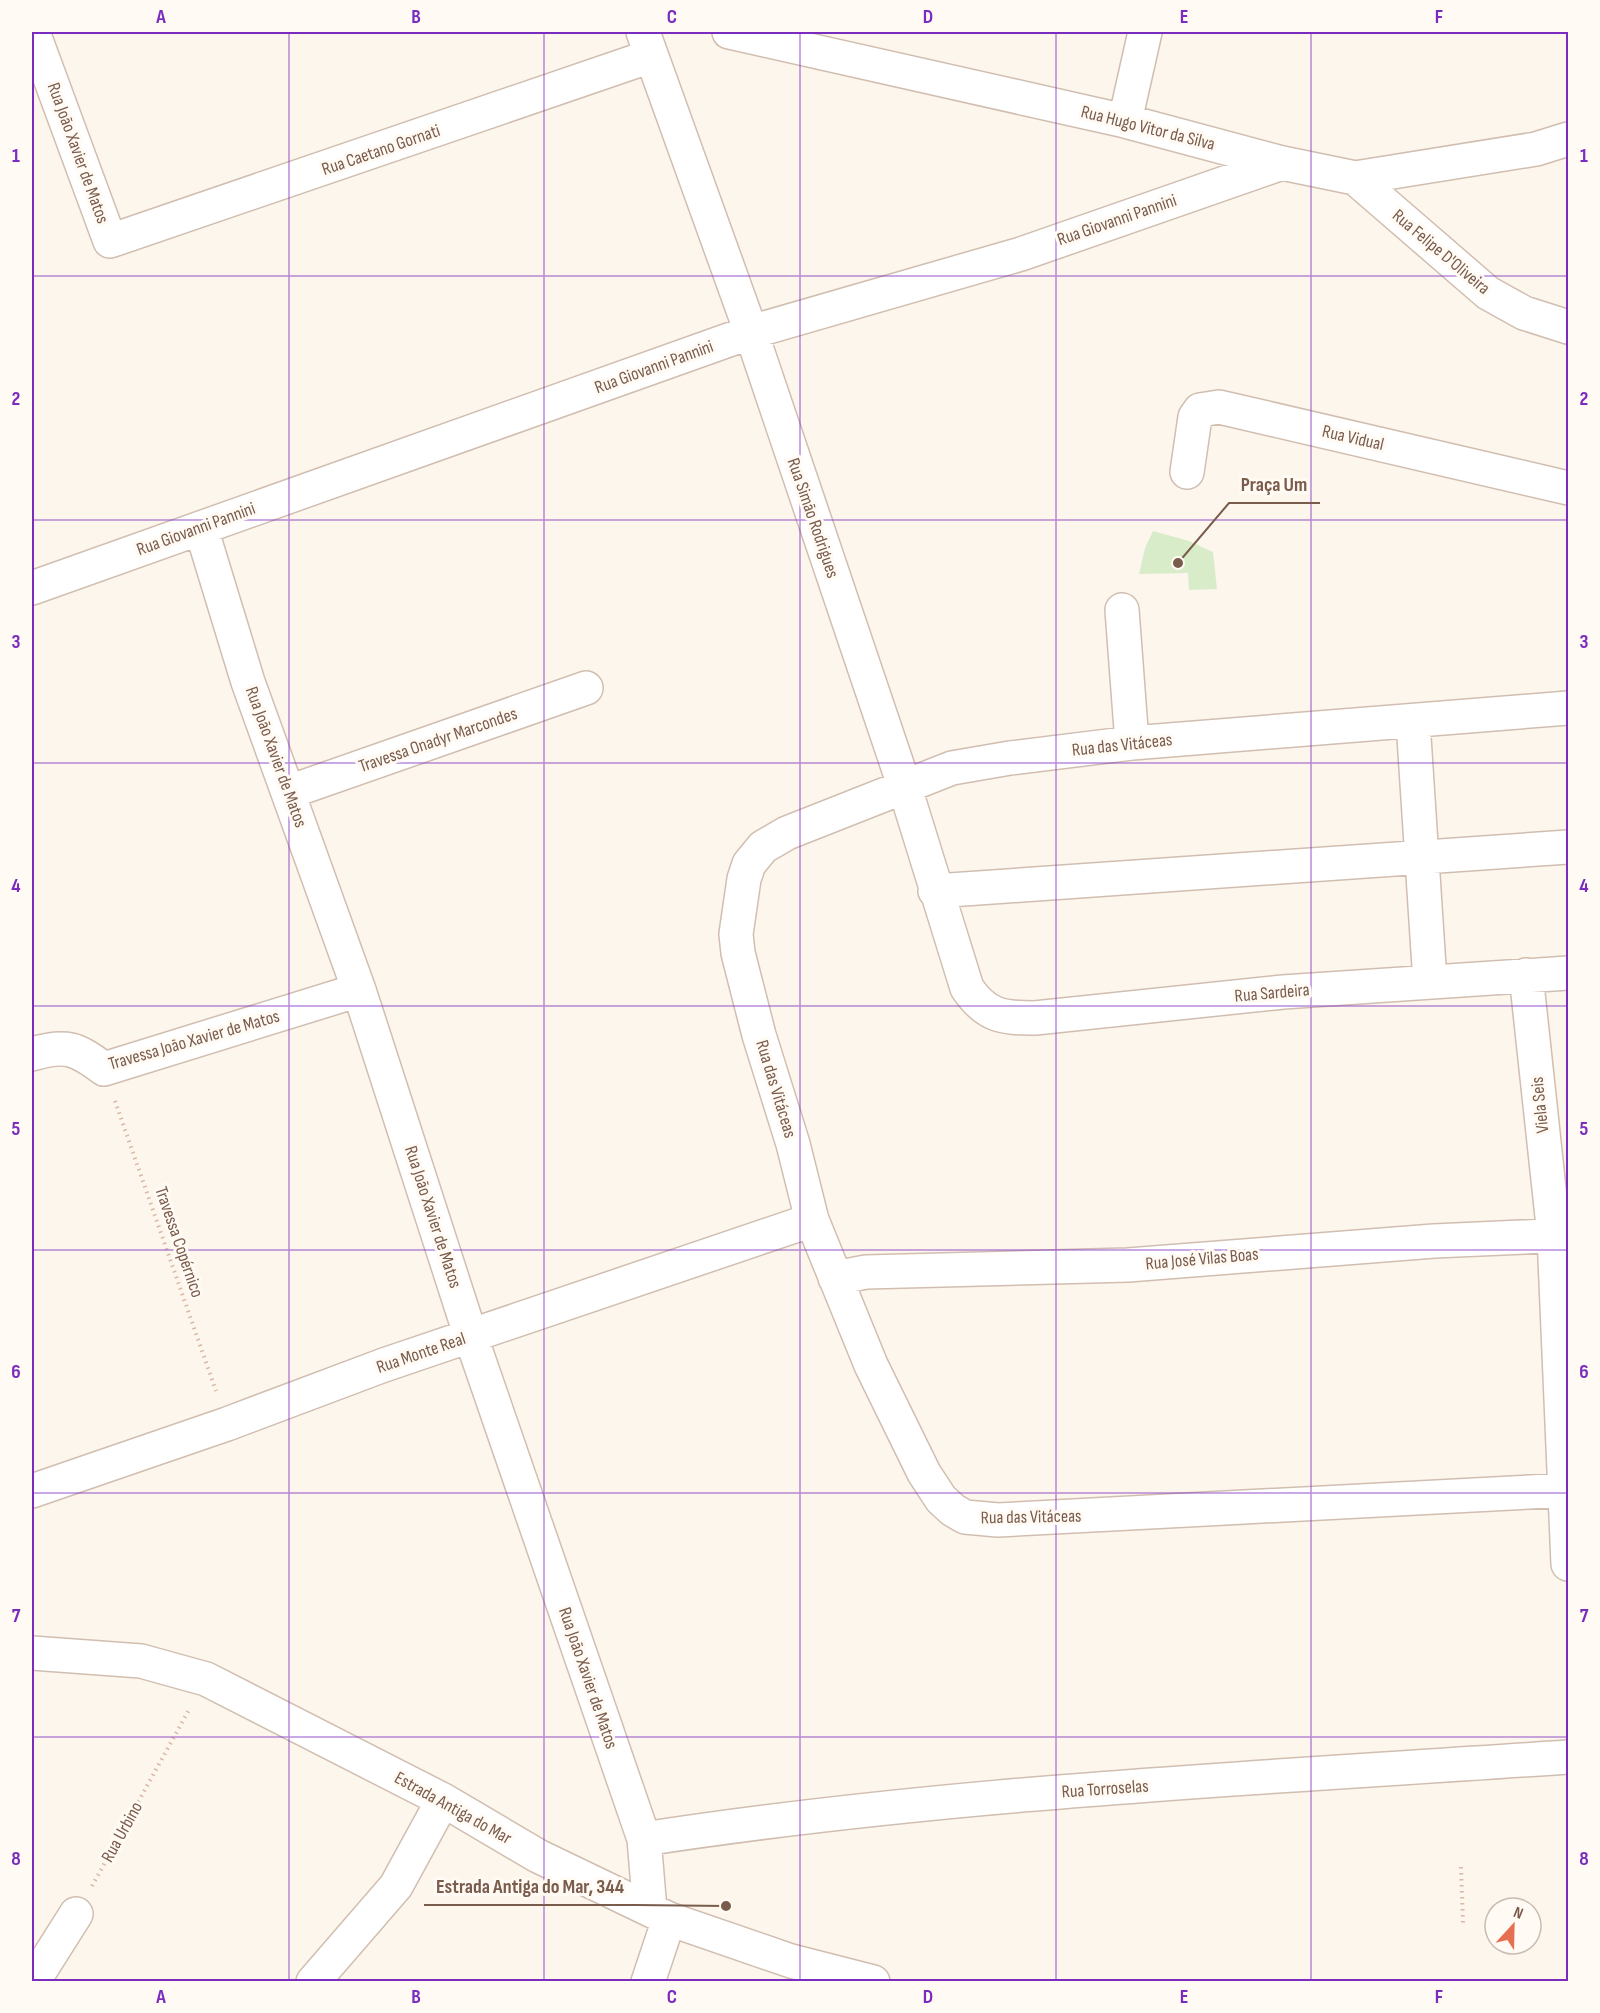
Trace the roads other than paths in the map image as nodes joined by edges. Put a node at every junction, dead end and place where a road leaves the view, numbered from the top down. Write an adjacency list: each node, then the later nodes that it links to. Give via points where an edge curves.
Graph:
1 (33, 32): 9 (street, Rua João Xavier de Matos)
2 (729, 32): 5 (street, Rua Hugo Vitor da Silva)
3 (1145, 32): 5 (street)
4 (647, 44): 9 (street, Rua Caetano Gornati); 11 (street, Rua Simão Rodrigues)
5 (1125, 121): 7 (street, Rua Hugo Vitor da Silva)
6 (1569, 139): 8 (street, Rua Hugo Vitor da Silva, via 1536,149)
7 (1282, 163): 8 (street, Rua Hugo Vitor da Silva); 11 (street, Rua Giovanni Pannini, via 1021,254)
8 (1355, 178): 10 (street, Rua Felipe D'Oliveira, via 1488,293 1524,313)
9 (110, 241)
10 (1569, 327)
11 (751, 332): 14 (street, Rua Giovanni Pannini); 21 (street, Rua Simão Rodrigues)
12 (1187, 472): 13 (street, Rua Vidual, via 1195,417 1200,410 1219,408)
13 (1569, 488)
14 (201, 528): 15 (street, Rua Giovanni Pannini); 22 (street, Rua João Xavier de Matos, via 248,682)
15 (32, 588)
16 (1122, 610): 20 (street)
17 (586, 688): 22 (street, Travessa Onadyr Marcondes)
18 (1569, 708): 19 (street, Rua das Vitáceas)
19 (1413, 722): 20 (street, Rua das Vitáceas); 24 (street)
20 (1132, 743): 21 (street, Rua das Vitáceas, via 952,768)
21 (905, 788): 25 (street, Rua Simão Rodrigues); 32 (street, Rua das Vitáceas, via 796,830 763,847 749,864 744,879 737,920 738,953)
22 (289, 792): 29 (street, Rua João Xavier de Matos)
23 (1569, 847): 24 (street)
24 (1420, 856): 25 (street); 28 (street)
25 (935, 891): 30 (street, Rua Simão Rodrigues, via 967,988)
26 (1569, 973): 27 (street, Rua Sardeira)
27 (1526, 975): 28 (street, Rua Sardeira); 33 (street, Viela Seis)
28 (1430, 982): 30 (street, Rua Sardeira, via 1283,992 1035,1018 994,1014)
29 (359, 990): 31 (street, Travessa João Xavier de Matos, via 104,1069 86,1055 65,1048); 35 (street, Rua João Xavier de Matos)
30 (979, 1005)
31 (32, 1054)
32 (812, 1220): 34 (street, Rua das Vitáceas); 35 (street, Rua Monte Real)
33 (1561, 1235): 34 (street, Rua José Vilas Boas, via 1128,1265 876,1272); 36 (street, Viela Seis)
34 (835, 1278): 36 (street, Rua das Vitáceas, via 871,1365 924,1473 941,1499 965,1516 998,1520 1127,1515)
35 (471, 1336): 37 (street, Rua Monte Real); 42 (street, Rua João Xavier de Matos)
36 (1567, 1490): 38 (street, Viela Seis)
37 (32, 1491)
38 (1569, 1564)
39 (32, 1653): 41 (street, Estrada Antiga do Mar, via 141,1661 206,1679)
40 (1569, 1757): 42 (street, Rua Torroselas, via 1044,1793 772,1819)
41 (443, 1800): 44 (street, Estrada Antiga do Mar, via 538,1856); 46 (street, via 396,1886)
42 (644, 1839): 44 (street, Rua João Xavier de Matos)
43 (76, 1914): 45 (street)
44 (659, 1915): 47 (street); 48 (street, Estrada Antiga do Mar, via 791,1961)
45 (33, 1982)
46 (314, 1982)
47 (648, 1982)
48 (873, 1982)

